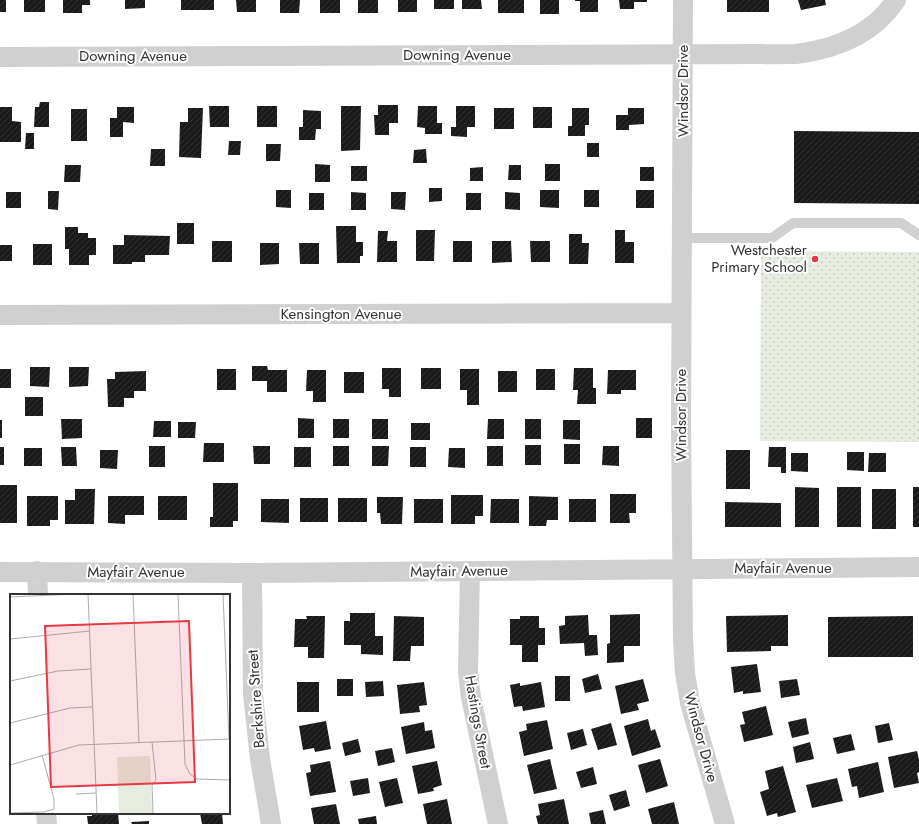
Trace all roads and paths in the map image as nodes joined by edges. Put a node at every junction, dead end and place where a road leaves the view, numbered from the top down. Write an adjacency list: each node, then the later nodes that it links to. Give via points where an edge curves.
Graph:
1 (683, 0): 3 (street, Windsor Drive)
2 (896, 0): 3 (street, Downing Avenue, via 874,24 855,38 818,51 796,54)
3 (683, 55): 4 (street, Downing Avenue); 6 (street, Windsor Drive)
4 (0, 57)
5 (919, 235): 6 (lane, via 901,223 794,223 772,238)
6 (683, 238): 7 (street, Windsor Drive)
7 (681, 313): 8 (street, Kensington Avenue); 10 (street, Windsor Drive)
8 (0, 315)
9 (919, 567): 10 (street, Mayfair Avenue)
10 (682, 568): 12 (street, Mayfair Avenue); 20 (street, Windsor Drive, via 687,689)
11 (37, 571): 13 (street, Mayfair Avenue); 14 (street, Mayfair Avenue); 15 (street)
12 (470, 571): 14 (street, Mayfair Avenue); 19 (street, Hastings Street, via 471,698)
13 (0, 572)
14 (252, 573): 18 (street, Berkshire Street, via 254,694 260,758)
15 (38, 594)
16 (46, 814): 17 (street)
17 (47, 824)
18 (271, 824)
19 (498, 824)
20 (725, 824)

